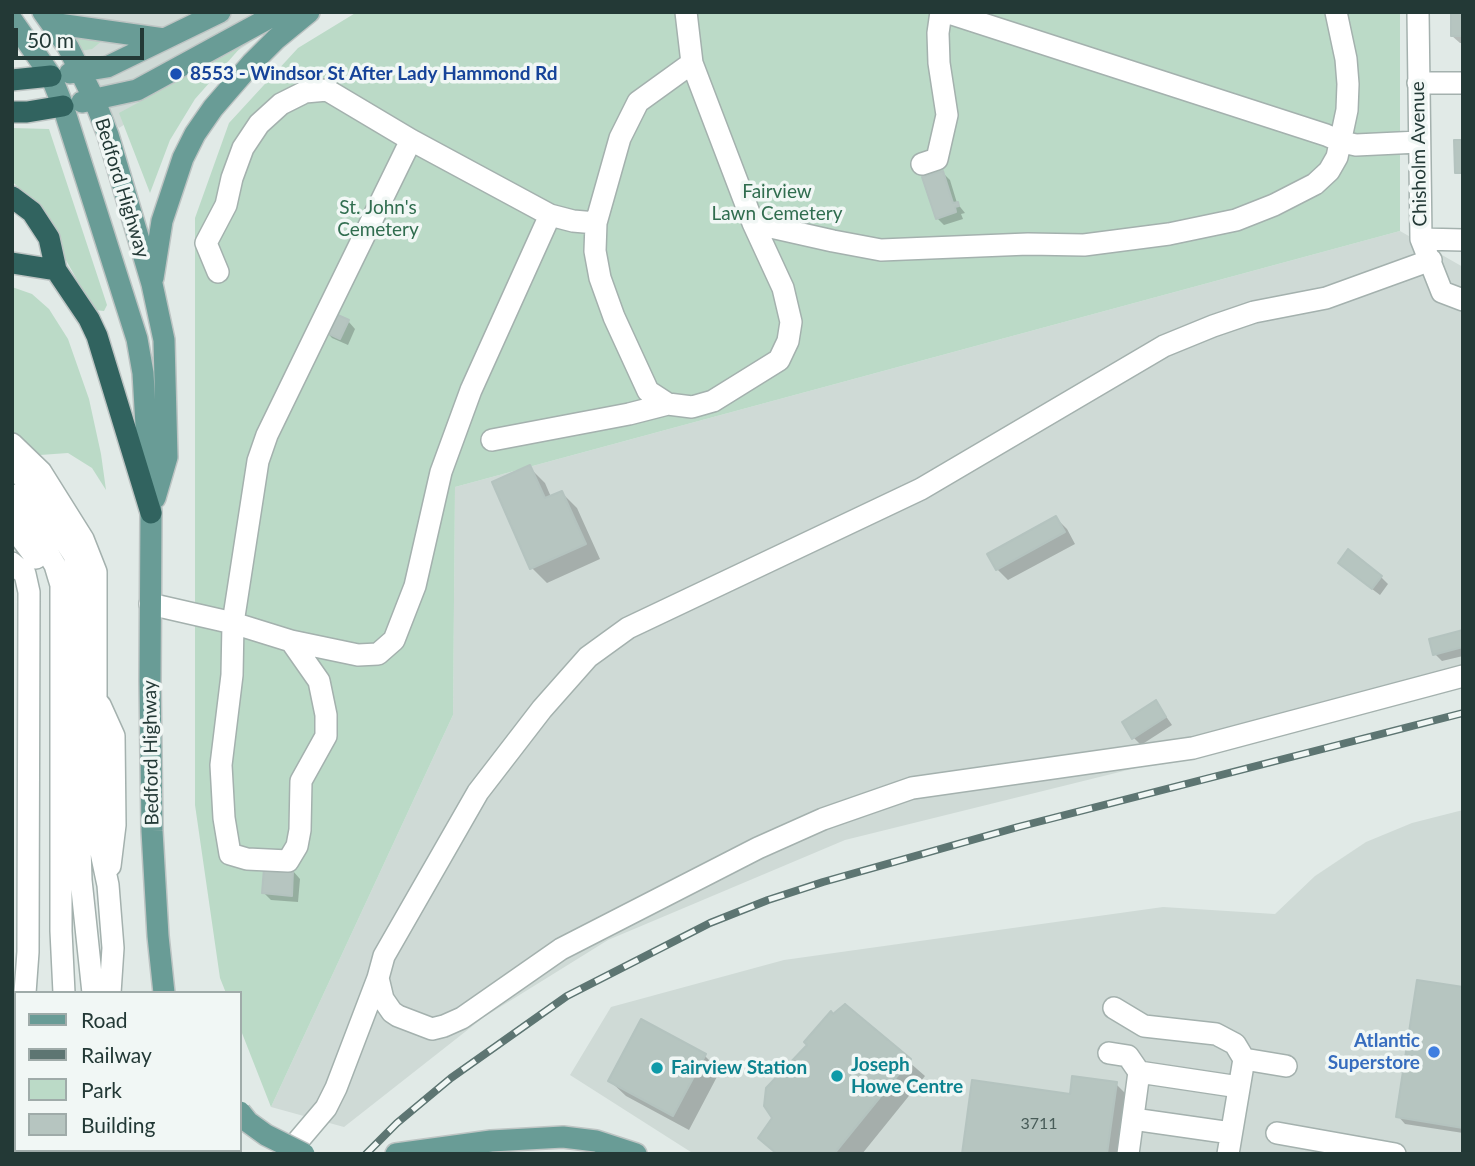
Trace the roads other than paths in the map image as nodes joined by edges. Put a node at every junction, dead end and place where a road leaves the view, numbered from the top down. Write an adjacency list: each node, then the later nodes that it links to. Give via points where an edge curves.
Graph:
1 (220, 12): 10 (main road)
2 (280, 12): 17 (main road, via 137,90)
3 (309, 12): 34 (main road, via 252,64 195,134 162,221)
4 (686, 12): 11 (street)
5 (943, 12): 21 (street); 23 (street, via 939,63 947,115 937,159)
6 (1336, 12): 21 (street, via 1348,84)
7 (1418, 12): 15 (street, Chisholm Avenue)
8 (47, 18): 10 (main road); 12 (main road, Bedford Highway)
9 (12, 20): 13 (main road, Bedford Highway)
10 (164, 39): 12 (main road, via 107,67)
11 (692, 63): 26 (street, via 638,102 621,138); 27 (street)
12 (81, 71): 13 (main road); 17 (main road, Bedford Highway)
13 (51, 76): 14 (highway); 18 (main road, Bedford Highway)
14 (12, 80)
15 (1418, 83): 16 (street); 22 (street, Chisholm Avenue)
16 (1463, 83)
17 (94, 99): 18 (main road); 34 (main road, Bedford Highway)
18 (63, 106): 19 (highway); 42 (main road, Bedford Highway, via 137,339)
19 (12, 112)
20 (411, 141): 25 (street); 33 (street, via 327,90 305,92 281,104 259,124 243,148 226,205 206,243); 46 (street, via 258,461)
21 (1342, 142): 22 (street); 27 (street, via 1333,164 1315,184 1236,220 1169,234 1084,245 881,250)
22 (1419, 142): 28 (street, Chisholm Avenue)
23 (922, 164)
24 (12, 197): 32 (highway, via 32,212 49,238)
25 (550, 215): 26 (street); 47 (street, via 471,390 440,472 415,586 394,640 378,654 358,656)
26 (596, 223): 36 (street, via 600,278 614,317 648,391)
27 (753, 223): 36 (street, via 783,288 791,323 788,341 779,360 713,401 692,407)
28 (1420, 239): 29 (street); 30 (street, Chisholm Avenue)
29 (1463, 240)
30 (1431, 260): 35 (street, Chisholm Avenue, via 1442,292); 51 (street, via 1326,298 1254,312 1164,346 922,489 628,628 588,657 478,792 384,956)
31 (12, 263): 32 (highway)
32 (57, 270): 42 (highway, via 97,336)
33 (218, 272)
34 (152, 284): 42 (main road, Bedford Highway, via 164,340 167,457)
35 (1463, 300)
36 (668, 404): 37 (street)
37 (492, 440)
38 (12, 444): 49 (street, via 41,472 90,553 96,572 96,780)
39 (12, 461): 57 (street, via 74,555 82,583 80,845)
40 (12, 478): 56 (street, via 70,572 70,890)
41 (12, 495): 55 (street, via 55,565 61,585)
42 (150, 513): 45 (main road, Bedford Highway)
43 (12, 526): 54 (street, via 43,568 50,592)
44 (12, 563): 50 (street, via 25,574 29,592)
45 (150, 604): 46 (street); 60 (main road, Bedford Highway, via 152,831)
46 (233, 623): 47 (street); 47 (street, via 221,765 224,818 230,854 247,859 288,861 300,830 301,781 326,736 319,681)
47 (291, 641)
48 (1463, 676): 62 (street, via 1193,748 937,782 877,798 758,848 561,949 444,1027 432,1028)
49 (113, 947): 58 (street); 59 (street)
50 (29, 952): 52 (street); 53 (street)
51 (378, 978): 62 (street); 63 (street)
52 (25, 991)
53 (36, 991)
54 (50, 991)
55 (64, 991)
56 (78, 991)
57 (93, 991)
58 (110, 991)
59 (123, 991)
60 (164, 991)
61 (1114, 1008): 65 (street, via 1144,1026 1216,1034 1235,1044)
62 (392, 1012): 63 (street, via 379,1012)
63 (360, 1026): 73 (street, via 336,1088)
64 (1109, 1053): 67 (street, via 1128,1056)
65 (1244, 1059): 66 (street); 68 (street)
66 (1286, 1066)
67 (1139, 1072): 68 (street); 70 (street)
68 (1240, 1087): 72 (street)
69 (242, 1114): 73 (main road, bridge, via 266,1135)
70 (1133, 1119): 72 (street); 76 (street)
71 (1277, 1133): 77 (street)
72 (1230, 1143)
73 (301, 1147)
74 (396, 1154): 75 (main road, via 563,1137 596,1141)
75 (636, 1154)
76 (1128, 1154)
77 (1395, 1154)

